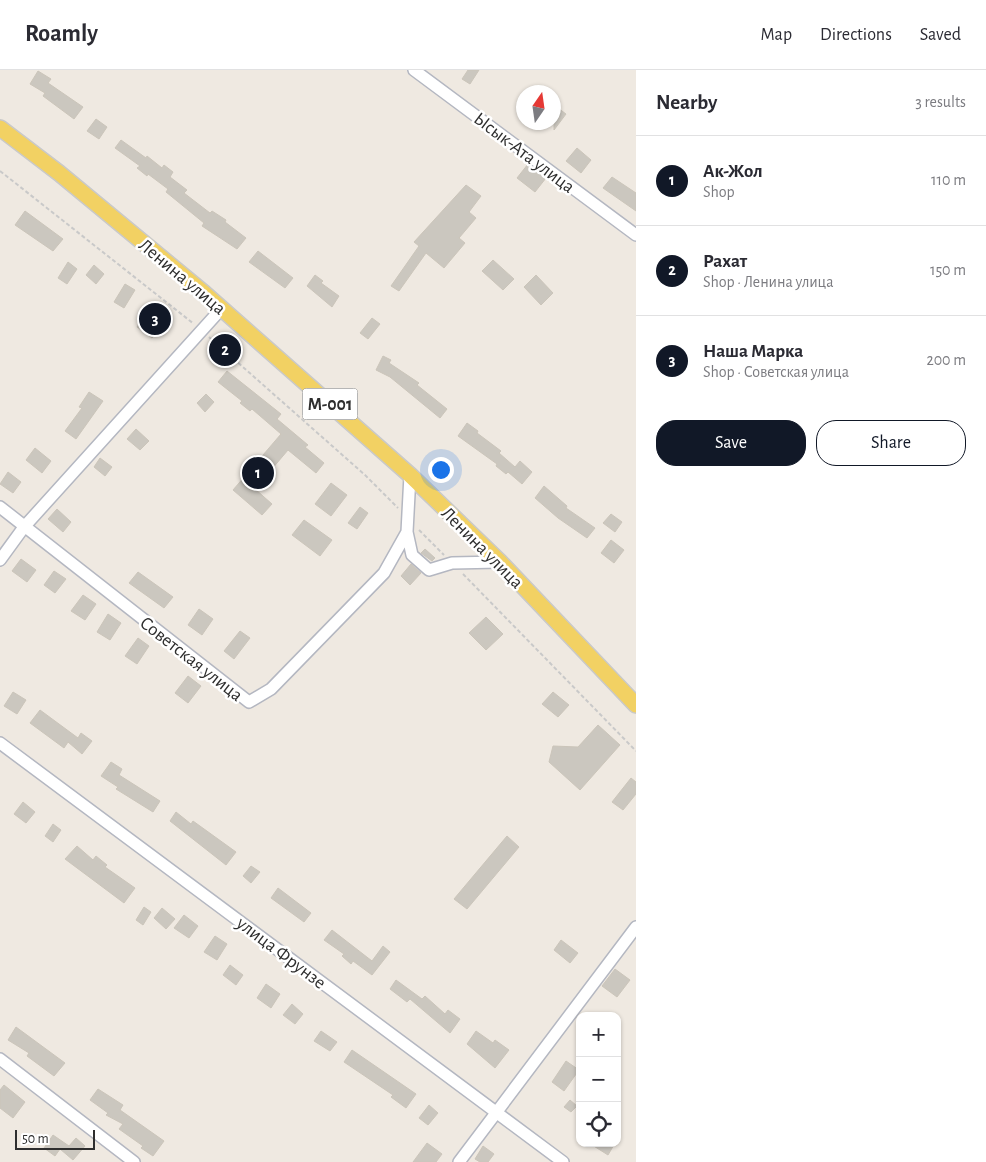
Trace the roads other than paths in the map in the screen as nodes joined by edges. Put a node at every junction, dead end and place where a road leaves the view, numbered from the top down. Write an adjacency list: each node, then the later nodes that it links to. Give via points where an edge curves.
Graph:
1 (414, 70): 3 (street, Ысык-Ата улица)
2 (0, 128): 4 (main road, Ленина улица / М-001, via 60,173)
3 (636, 234)
4 (222, 308): 5 (main road, Ленина улица / М-001); 7 (street)
5 (410, 476): 8 (street, Советская улица); 10 (main road, Ленина улица / М-001)
6 (0, 507): 7 (street, Советская улица)
7 (24, 527): 8 (street, Советская улица, via 249,702 271,689 384,573); 9 (street)
8 (407, 532): 10 (street, via 412,555 429,570 452,563)
9 (0, 560)
10 (500, 562): 11 (main road, Ленина улица / М-001)
11 (636, 705)
12 (0, 743): 15 (street, улица Фрунзе)
13 (636, 927): 15 (street)
14 (0, 1059): 16 (street)
15 (496, 1111): 17 (street); 18 (street, улица Фрунзе)
16 (134, 1162)
17 (458, 1162)
18 (563, 1162)

